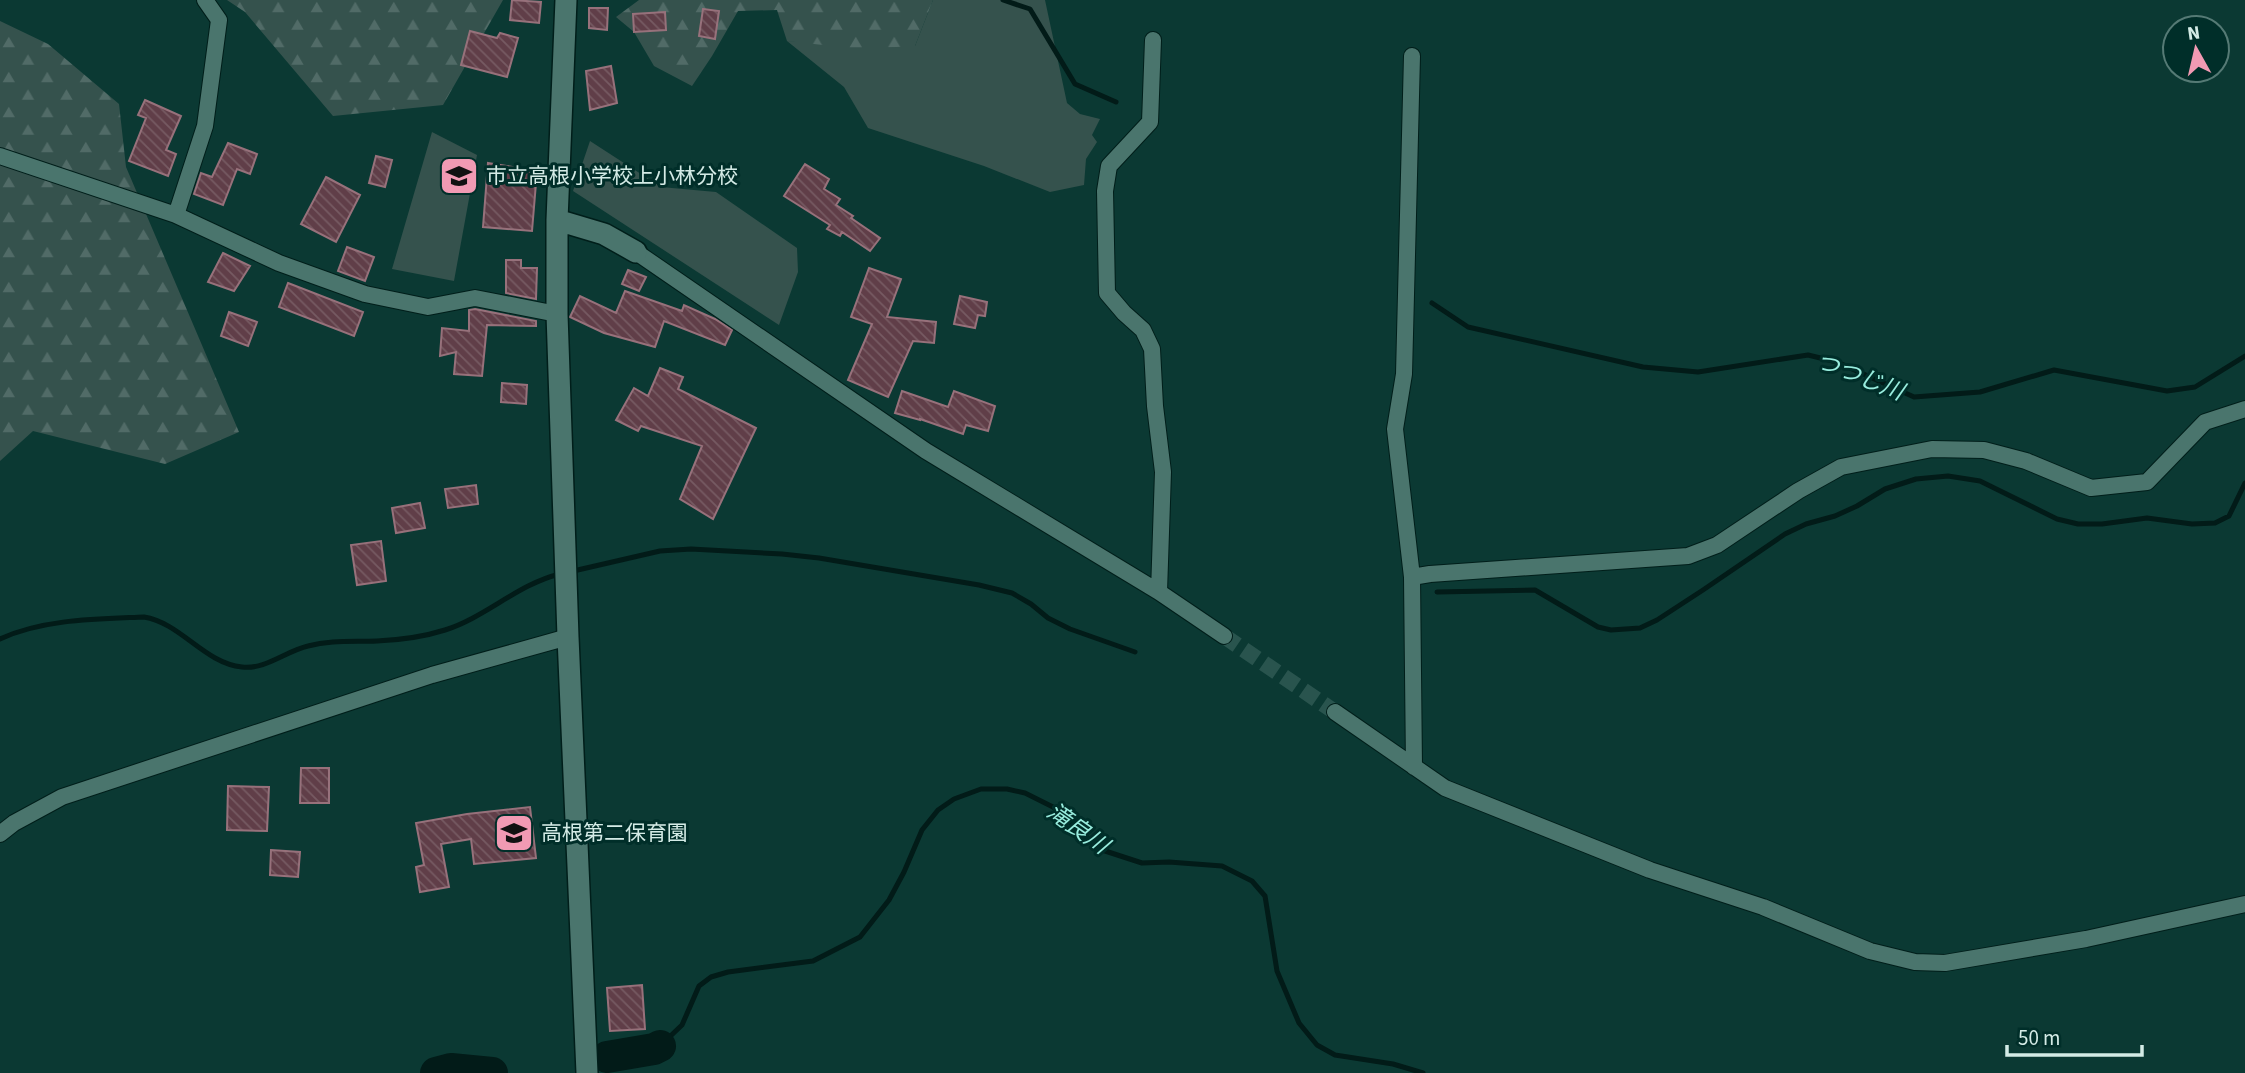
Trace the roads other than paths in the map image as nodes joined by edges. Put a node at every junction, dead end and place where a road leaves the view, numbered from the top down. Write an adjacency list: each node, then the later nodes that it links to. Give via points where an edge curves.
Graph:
1 (205, 0): 6 (street, via 219,20 205,126)
2 (566, 0): 7 (street)
3 (1153, 40): 12 (street, via 1150,122 1109,166 1105,191 1107,293 1143,330 1152,349 1163,472)
4 (1412, 56): 11 (street, via 1404,374 1395,429)
5 (0, 156): 6 (street)
6 (176, 215): 9 (street, via 279,263 365,294 428,307 475,298)
7 (557, 220): 8 (street, via 604,234); 9 (street)
8 (636, 253): 12 (street, via 926,451)
9 (557, 314): 14 (street)
10 (2245, 409): 11 (street, via 2205,422 2147,482 2091,488 2026,461 1984,450 1932,449 1840,467 1717,545 1688,556)
11 (1412, 577): 16 (street)
12 (1159, 592): 13 (street)
13 (1224, 636)
14 (568, 637): 17 (street, via 432,675 62,797); 19 (street)
15 (1335, 712): 16 (street)
16 (1414, 767): 18 (street, via 1445,788 1650,870 1763,906 1870,951 1915,962 1945,963 2086,939)
17 (0, 834)
18 (2245, 904)
19 (587, 1073)

